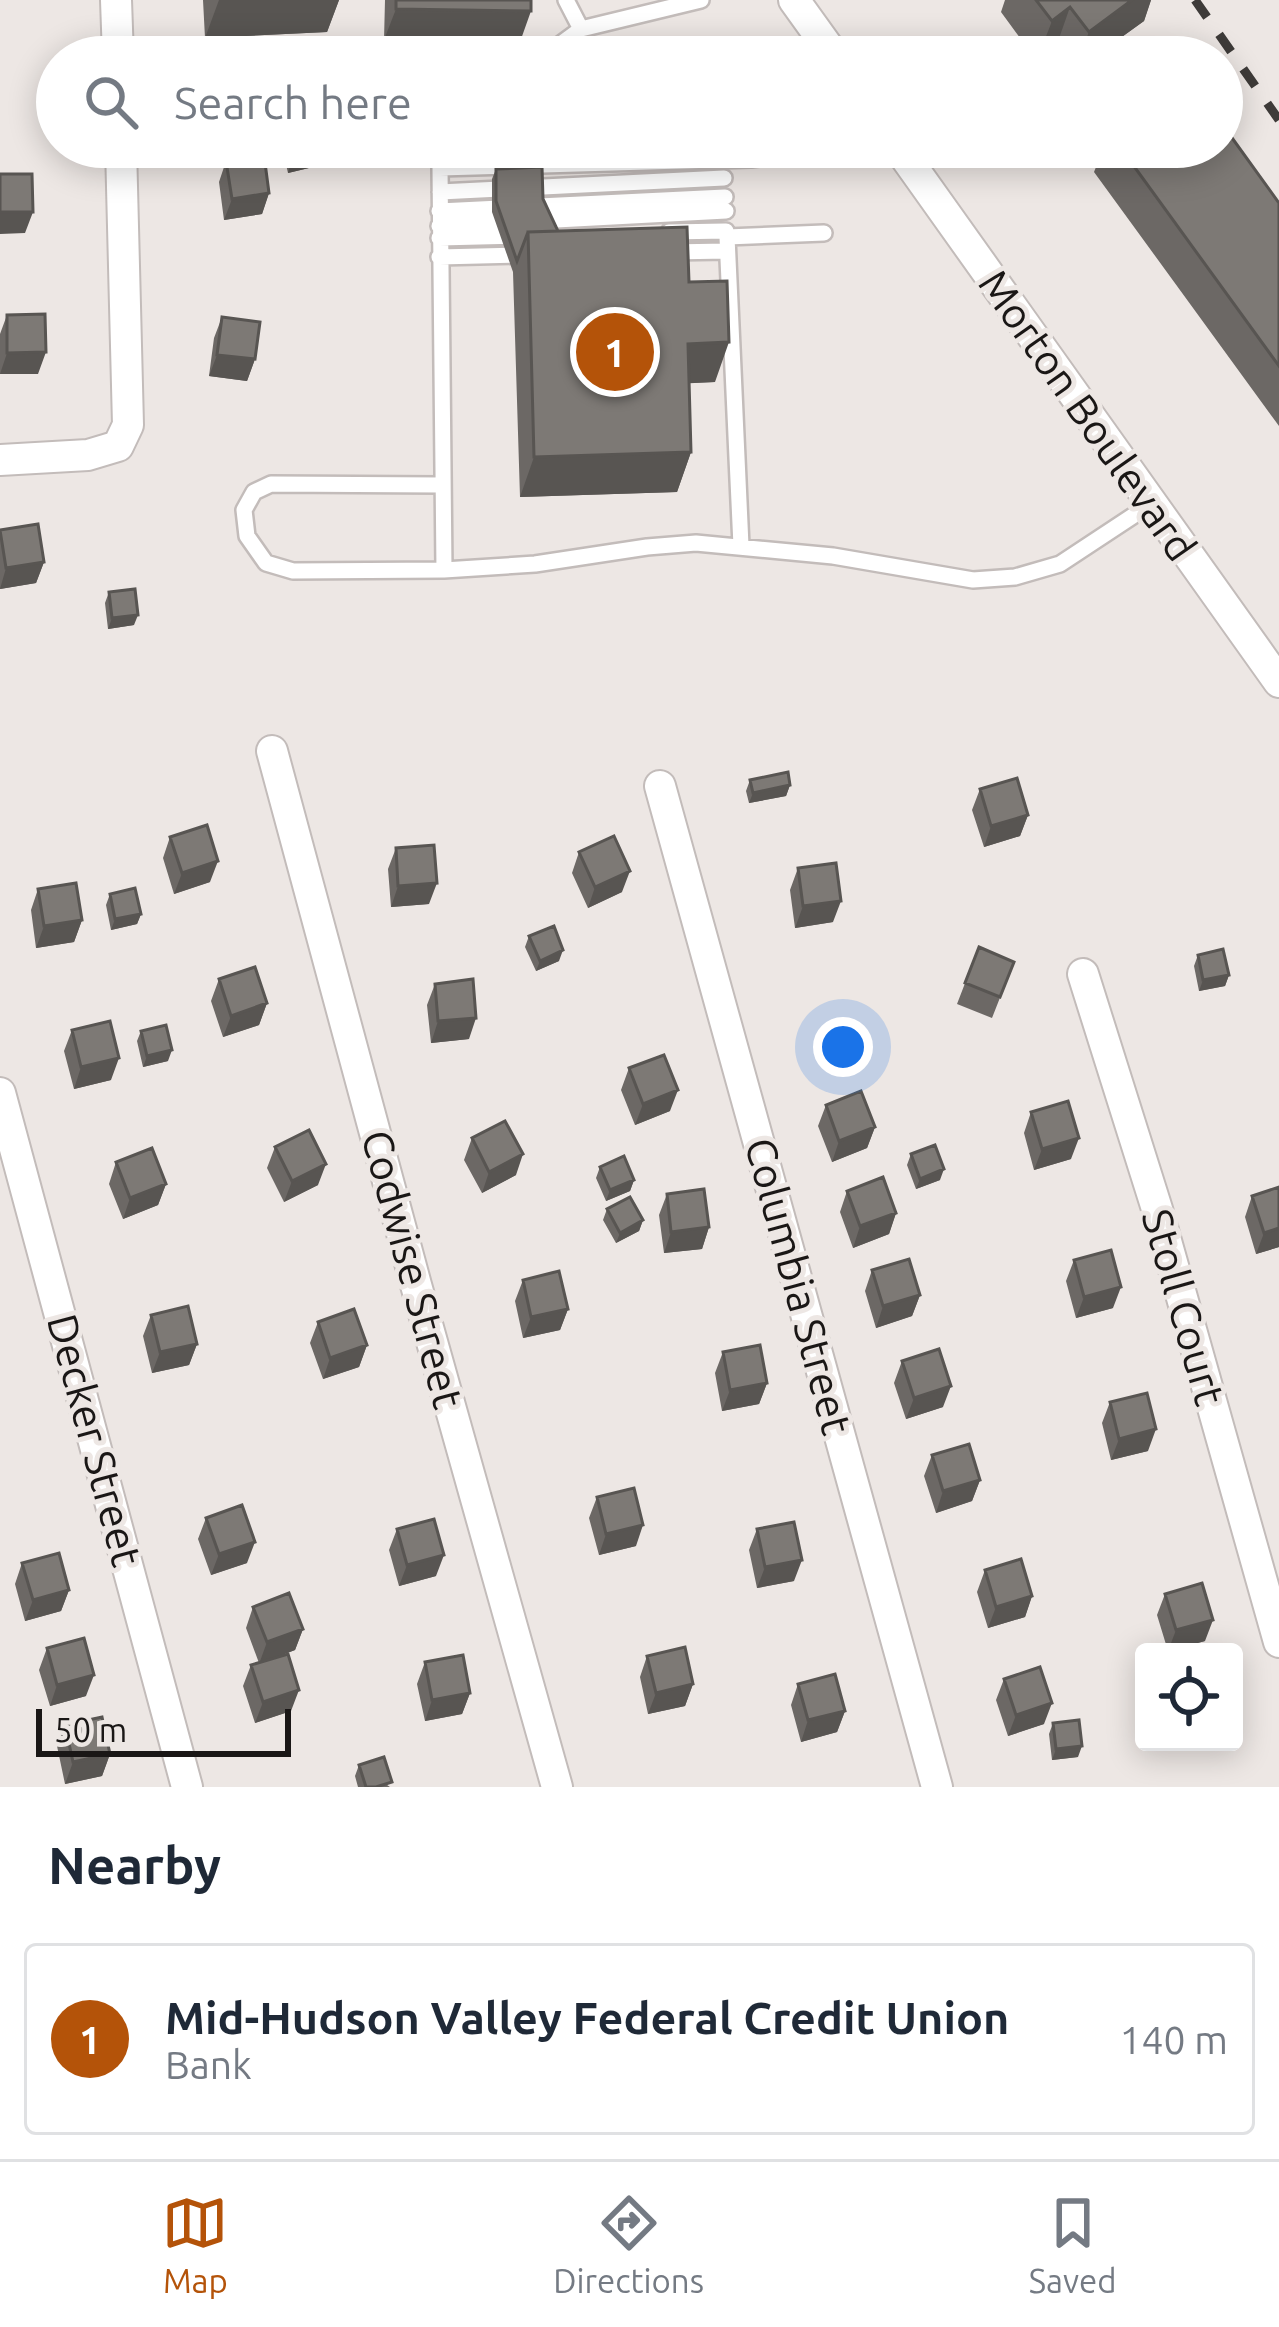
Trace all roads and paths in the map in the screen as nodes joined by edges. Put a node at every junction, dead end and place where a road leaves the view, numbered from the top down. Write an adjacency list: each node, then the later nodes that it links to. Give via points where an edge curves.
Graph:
1 (116, 0): 6 (street)
2 (566, 0): 5 (lane)
3 (701, 0): 5 (lane)
4 (794, 0): 8 (street)
5 (581, 29): 7 (lane)
6 (117, 36)
7 (572, 36)
8 (820, 36)
9 (122, 168): 24 (street, via 128,425 118,446 88,455)
10 (440, 168): 14 (lane)
11 (723, 168): 13 (lane)
12 (913, 168): 26 (street, Morton Boulevard)
13 (724, 178): 14 (lane); 15 (lane)
14 (440, 191): 16 (lane)
15 (725, 204): 16 (lane); 20 (lane)
16 (439, 225): 18 (lane); 23 (lane)
17 (655, 232): 20 (lane)
18 (631, 233)
19 (824, 233): 20 (lane)
20 (727, 239): 21 (lane); 27 (lane)
21 (661, 252)
22 (550, 255): 23 (lane)
23 (439, 257): 25 (lane)
24 (0, 460)
25 (441, 485): 28 (lane); 28 (lane, via 271,484 254,492 244,510 248,536 266,563 293,571)
26 (1151, 504): 27 (lane, via 1060,564 1015,577 973,580); 29 (street, Morton Boulevard)
27 (741, 546): 28 (lane, via 696,543)
28 (444, 570)
29 (1279, 682)
30 (272, 751): 36 (street, Codwise Street)
31 (660, 786): 37 (street, Columbia Street)
32 (1083, 974): 34 (street, Stoll Court)
33 (0, 1094): 35 (street, Decker Street)
34 (1279, 1642)
35 (187, 1787)
36 (557, 1787)
37 (937, 1787)

